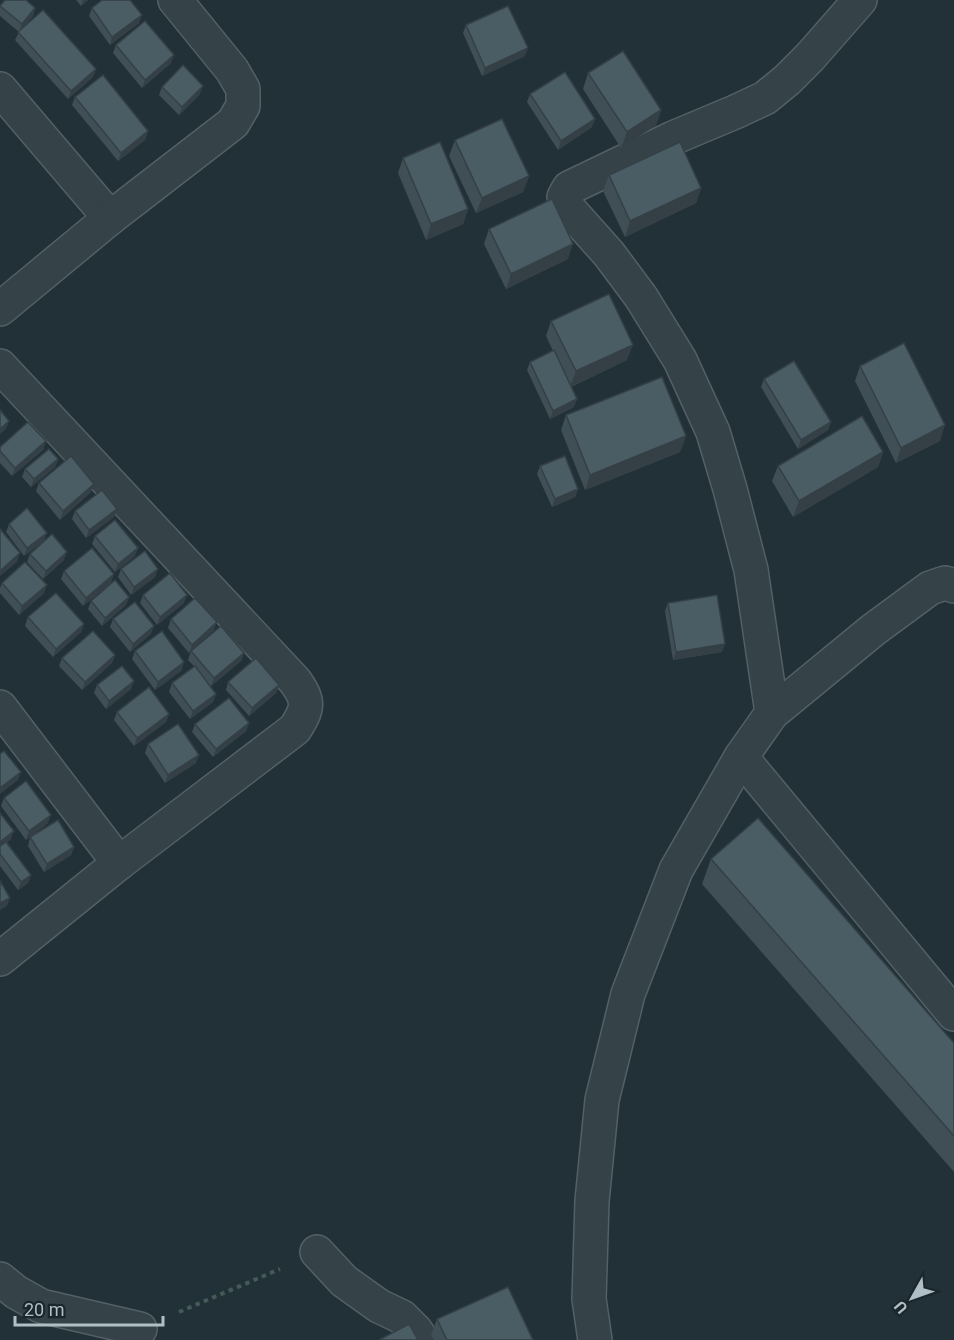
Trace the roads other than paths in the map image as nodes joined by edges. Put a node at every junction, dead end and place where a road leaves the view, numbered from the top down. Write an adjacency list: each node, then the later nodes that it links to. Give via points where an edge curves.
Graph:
1 (176, 0): 4 (street, via 232,70 243,90 243,106 233,123)
2 (860, 0): 9 (street, via 787,80 765,98 569,188 564,197 567,207 641,297 680,360 713,432 751,570)
3 (0, 89): 4 (street)
4 (110, 218): 5 (street)
5 (0, 309)
6 (0, 366): 11 (street, via 306,695 304,714 295,729)
7 (954, 586): 9 (street, via 945,583 930,588)
8 (0, 707): 11 (street)
9 (772, 712): 10 (street)
10 (741, 757): 13 (street); 18 (street, via 676,870 628,994 602,1100 592,1201 590,1299)
11 (119, 863): 12 (street)
12 (0, 959)
13 (954, 1014)
14 (317, 1252): 17 (street, via 344,1281 402,1317)
15 (0, 1279): 16 (street, via 41,1306)
16 (140, 1329)
17 (422, 1340)
18 (595, 1340)

